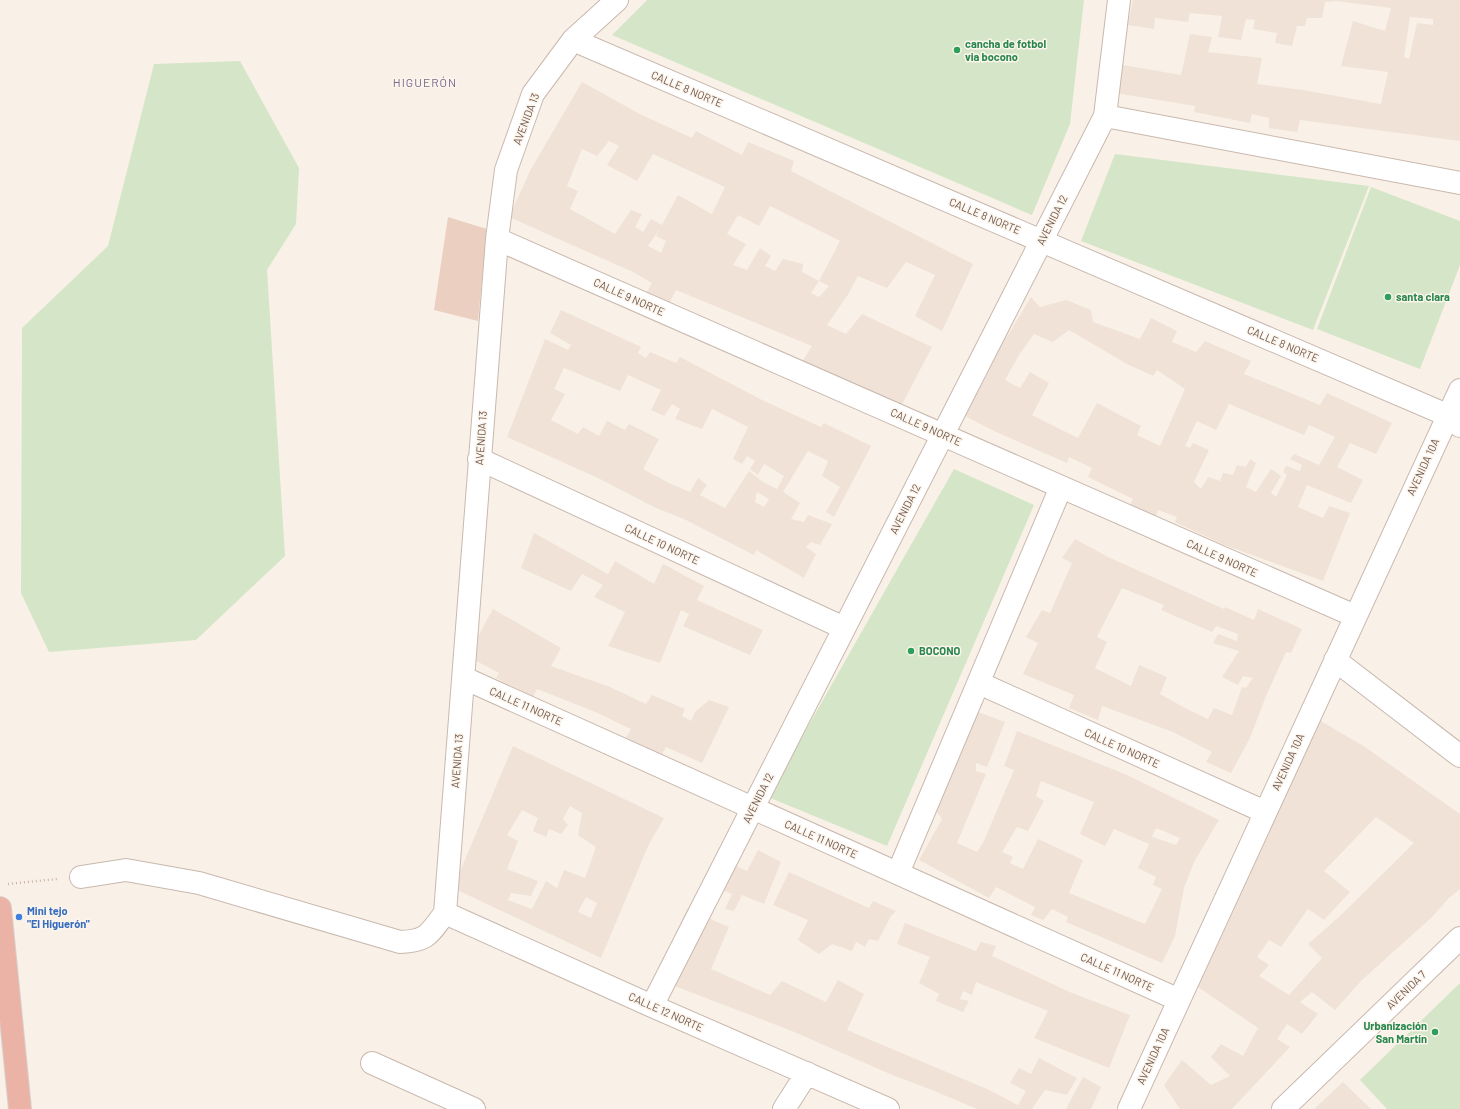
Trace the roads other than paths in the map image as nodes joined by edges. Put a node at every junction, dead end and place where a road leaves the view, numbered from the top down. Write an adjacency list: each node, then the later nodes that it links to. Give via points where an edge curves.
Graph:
1 (618, 0): 3 (street, AVENIDA 13)
2 (1119, 0): 4 (street, AVENIDA 12)
3 (573, 40): 6 (street, AVENIDA 13, via 533,94 506,170); 7 (street, CALLE 8 NORTE)
4 (1105, 116): 5 (street); 7 (street, AVENIDA 12)
5 (1460, 183)
6 (497, 239): 10 (street, CALLE 9 NORTE); 11 (street, AVENIDA 13)
7 (1042, 240): 9 (street, CALLE 8 NORTE); 10 (street, AVENIDA 12)
8 (1460, 390): 9 (street, AVENIDA 10A)
9 (1454, 420): 13 (street, AVENIDA 10A)
10 (942, 435): 12 (street, CALLE 9 NORTE); 14 (street, AVENIDA 12)
11 (479, 459): 14 (street, CALLE 10 NORTE); 16 (street, AVENIDA 13)
12 (1061, 487): 13 (street, CALLE 9 NORTE); 17 (street)
13 (1355, 616): 15 (street, AVENIDA 10A)
14 (844, 628): 19 (street, AVENIDA 12)
15 (1335, 660): 18 (street); 20 (street, AVENIDA 10A)
16 (464, 678): 19 (street, CALLE 11 NORTE); 24 (street, AVENIDA 13)
17 (979, 683): 20 (street, CALLE 10 NORTE); 21 (street)
18 (1460, 756)
19 (753, 808): 21 (street, CALLE 11 NORTE); 27 (street, AVENIDA 12)
20 (1265, 812): 26 (street, AVENIDA 10A)
21 (898, 873): 26 (street, CALLE 11 NORTE)
22 (81, 877): 24 (street, via 126,870 199,883 400,942 416,941 428,934)
23 (0, 908): 30 (highway)
24 (446, 913): 27 (street, CALLE 12 NORTE)
25 (1460, 938): 35 (street, AVENIDA 7)
26 (1179, 1000): 34 (street, AVENIDA 10A)
27 (652, 1006): 29 (street, CALLE 12 NORTE)
28 (372, 1063): 31 (street)
29 (807, 1073): 32 (street); 33 (street, CALLE 12 NORTE)
30 (20, 1109)
31 (474, 1109)
32 (784, 1109)
33 (888, 1109)
34 (1129, 1109)
35 (1283, 1109)

